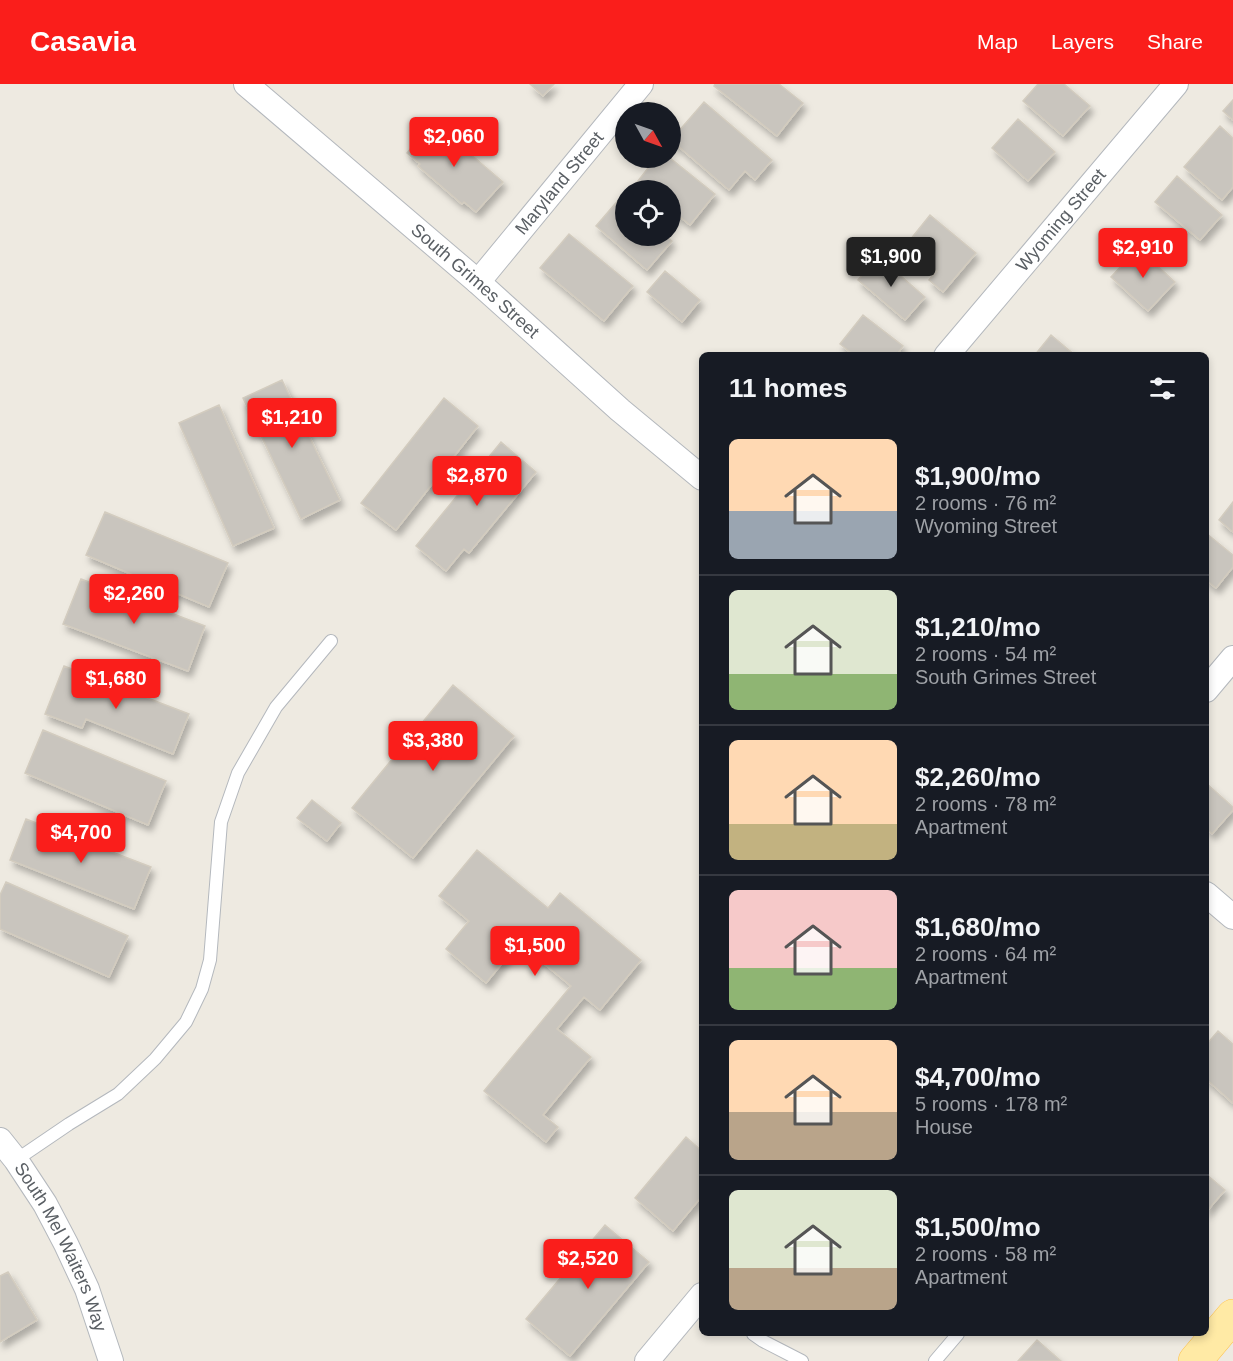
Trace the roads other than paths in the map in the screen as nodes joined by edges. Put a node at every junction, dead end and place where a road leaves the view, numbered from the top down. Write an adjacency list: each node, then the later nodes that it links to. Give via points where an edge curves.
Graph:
1 (246, 84): 4 (street, South Grimes Street)
2 (641, 84): 4 (street, Maryland Street)
3 (1176, 84): 5 (street, Wyoming Street)
4 (477, 282): 6 (street, South Grimes Street)
5 (949, 352)
6 (699, 476)
7 (331, 641): 13 (lane, via 276,707 238,773 221,822 210,960 202,989 186,1022 118,1094)
8 (1233, 658): 9 (street)
9 (1209, 686)
10 (1209, 897): 11 (street)
11 (1233, 917)
12 (0, 1140): 13 (street, South Mel Waiters Way)
13 (16, 1160): 18 (street, South Mel Waiters Way, via 45,1204 87,1289)
14 (699, 1299): 19 (street)
15 (1233, 1316): 22 (main road)
16 (756, 1336): 20 (lane)
17 (956, 1336): 21 (lane)
18 (111, 1361)
19 (647, 1361)
20 (802, 1361)
21 (935, 1361)
22 (1195, 1361)

